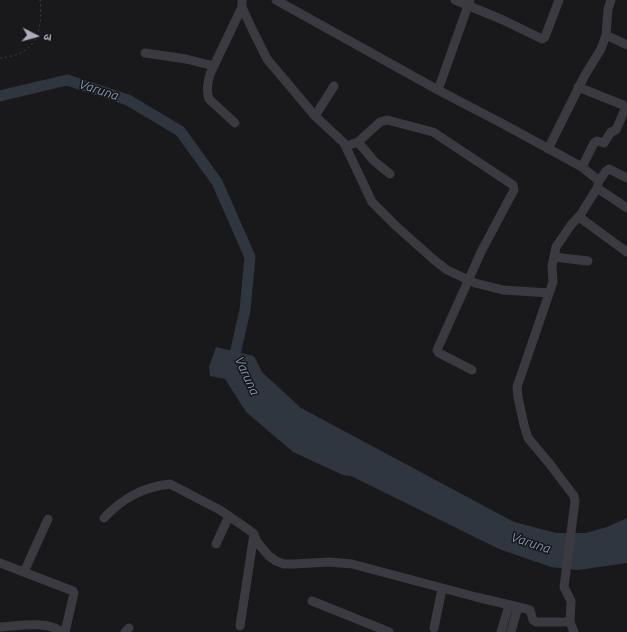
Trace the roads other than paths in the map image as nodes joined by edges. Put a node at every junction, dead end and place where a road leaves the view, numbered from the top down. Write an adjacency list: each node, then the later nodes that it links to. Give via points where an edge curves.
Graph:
1 (276, 0): 7 (street)
2 (455, 0): 5 (street)
3 (559, 0): 5 (street, via 542,39)
4 (611, 0): 8 (street)
5 (470, 3): 14 (street)
6 (242, 4): 11 (street); 15 (street, via 267,59)
7 (290, 4): 14 (street)
8 (606, 35): 9 (street); 13 (street, via 601,49)
9 (627, 44)
10 (145, 53): 11 (street)
11 (214, 66): 16 (street, via 208,84 209,99)
12 (334, 86): 15 (street)
13 (578, 87): 19 (street); 20 (street, via 623,105 625,109 616,130 611,132 606,142 594,143)
14 (438, 90): 19 (street)
15 (315, 116): 18 (street)
16 (235, 123)
17 (358, 142): 18 (street); 21 (street, via 374,161); 29 (street, via 384,120 424,129 433,132 512,185 514,190)
18 (347, 146): 29 (street, via 372,202 433,259 447,270)
19 (548, 149): 20 (street)
20 (582, 167): 23 (street, via 595,177)
21 (390, 174)
22 (627, 178): 23 (street, via 609,169)
23 (598, 185): 24 (street); 25 (street)
24 (627, 208)
25 (579, 217): 26 (street); 27 (street, via 559,242)
26 (627, 252)
27 (554, 257): 28 (street); 30 (street)
28 (588, 261)
29 (468, 279): 30 (street, via 503,290); 31 (street, via 437,350)
30 (549, 292): 42 (street, via 517,387 528,438 576,501 564,587 571,600)
31 (472, 370)
32 (229, 516): 33 (street, via 170,484 134,493); 35 (street); 36 (street)
33 (104, 518)
34 (48, 519): 38 (street)
35 (254, 534): 39 (street, via 257,542 269,556 284,564 347,564); 43 (street)
36 (216, 544)
37 (0, 563): 38 (street)
38 (24, 572): 47 (street, via 73,590)
39 (442, 588): 41 (street); 45 (street)
40 (312, 601): 48 (street)
41 (513, 606): 42 (street, via 530,610 536,622); 49 (street); 50 (street)
42 (570, 622): 51 (street)
43 (240, 626)
44 (0, 627): 46 (street, via 46,626 55,627)
45 (434, 628)
46 (62, 632)
47 (65, 632)
48 (388, 632)
49 (501, 632)
50 (511, 632)
51 (574, 632)

